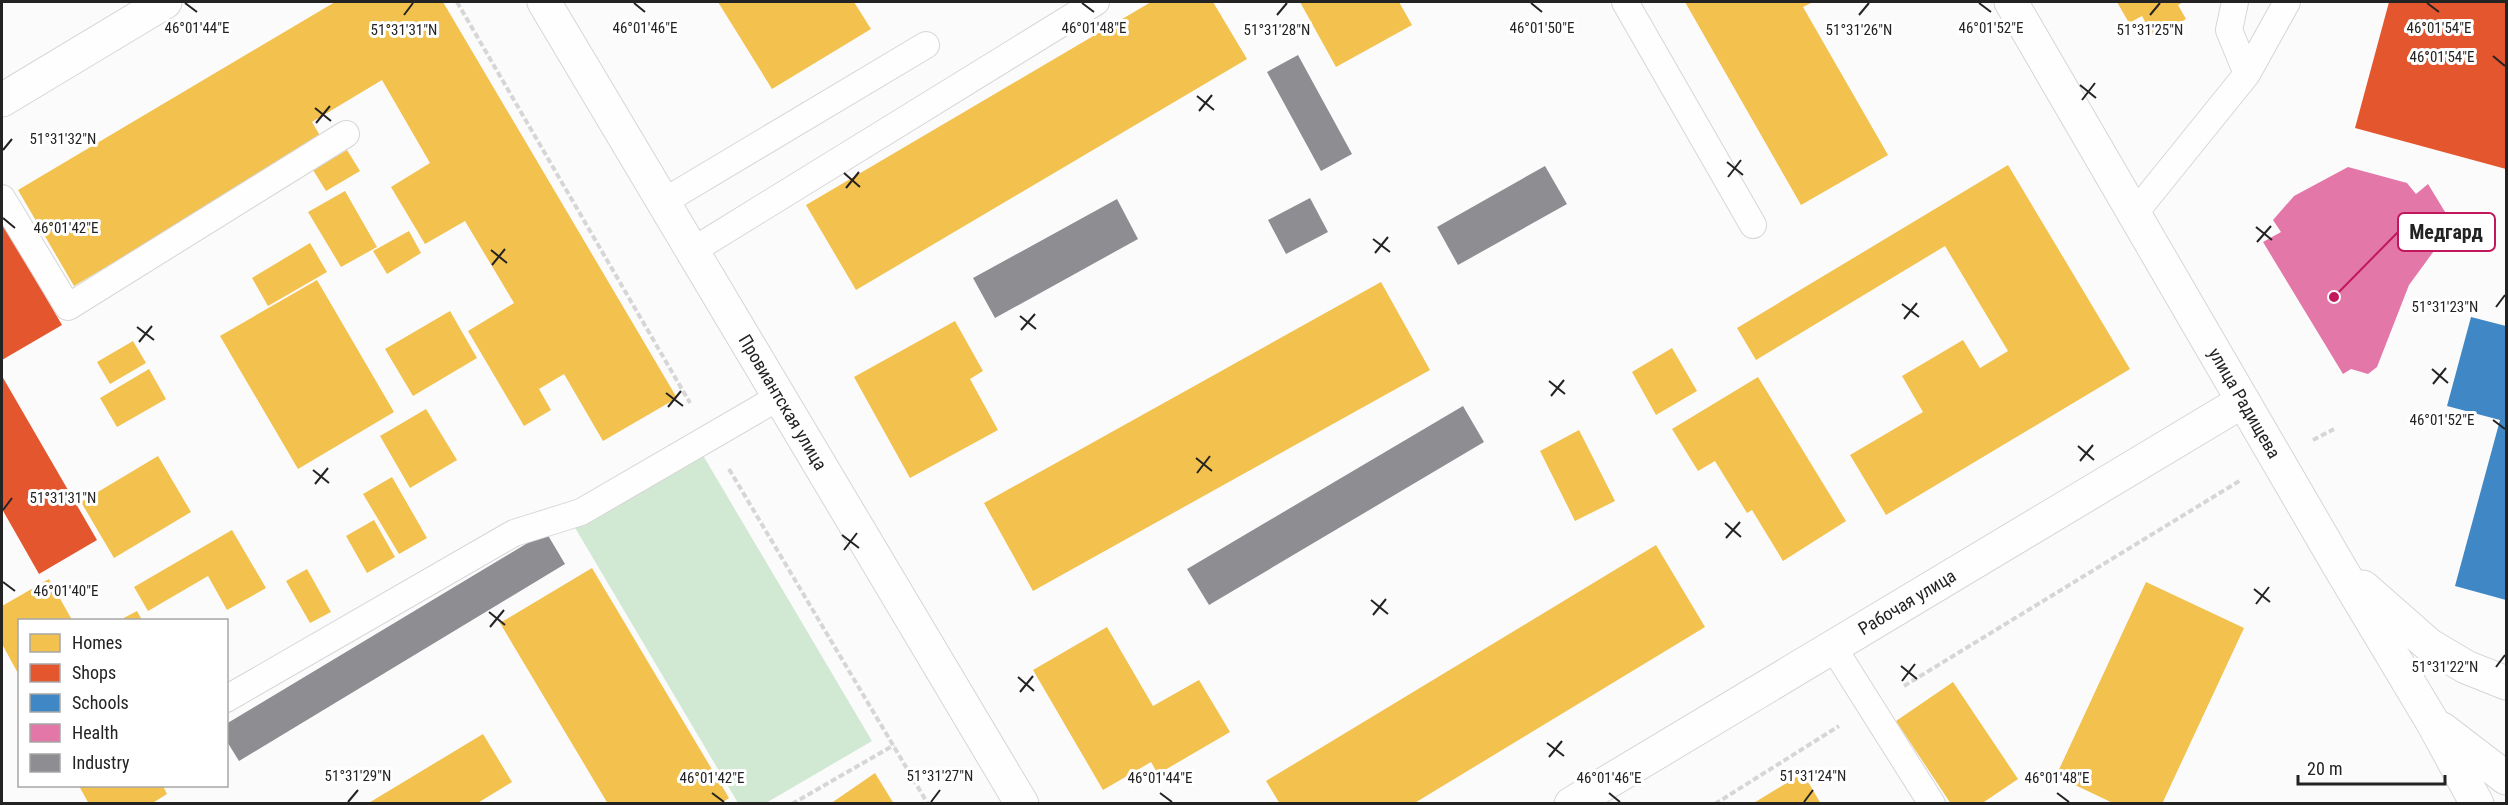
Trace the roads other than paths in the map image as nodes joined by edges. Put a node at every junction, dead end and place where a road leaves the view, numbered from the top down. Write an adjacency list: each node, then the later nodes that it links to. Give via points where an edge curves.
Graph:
1 (165, 2): 10 (street)
2 (544, 2): 13 (street, Провиантская улица)
3 (1096, 2): 16 (lane)
4 (1624, 2): 15 (lane)
5 (2011, 2): 14 (street, улица Радищева)
6 (2235, 2): 9 (lane, via 2229,30)
7 (2288, 2): 9 (lane)
8 (926, 45): 13 (lane)
9 (2247, 74): 14 (lane)
10 (2, 100)
11 (346, 134): 12 (lane, via 68,307)
12 (2, 198)
13 (663, 202): 16 (street, Провиантская улица)
14 (2134, 213): 18 (street, улица Радищева)
15 (1753, 225)
16 (692, 251): 17 (street, Провиантская улица)
17 (779, 397): 22 (lane, via 581,512 514,533); 25 (street, Провиантская улица)
18 (2243, 401): 19 (street, улица Радищева); 20 (street, Рабочая улица)
19 (2339, 566): 21 (street, via 2429,645 2466,667); 23 (street, улица Радищева)
20 (1833, 647): 26 (street, Рабочая улица); 27 (lane)
21 (2506, 683)
22 (228, 698)
23 (2433, 723): 24 (street); 28 (street, улица Радищева)
24 (2506, 778)
25 (1022, 804)
26 (1571, 804)
27 (1932, 804)
28 (2477, 804)

